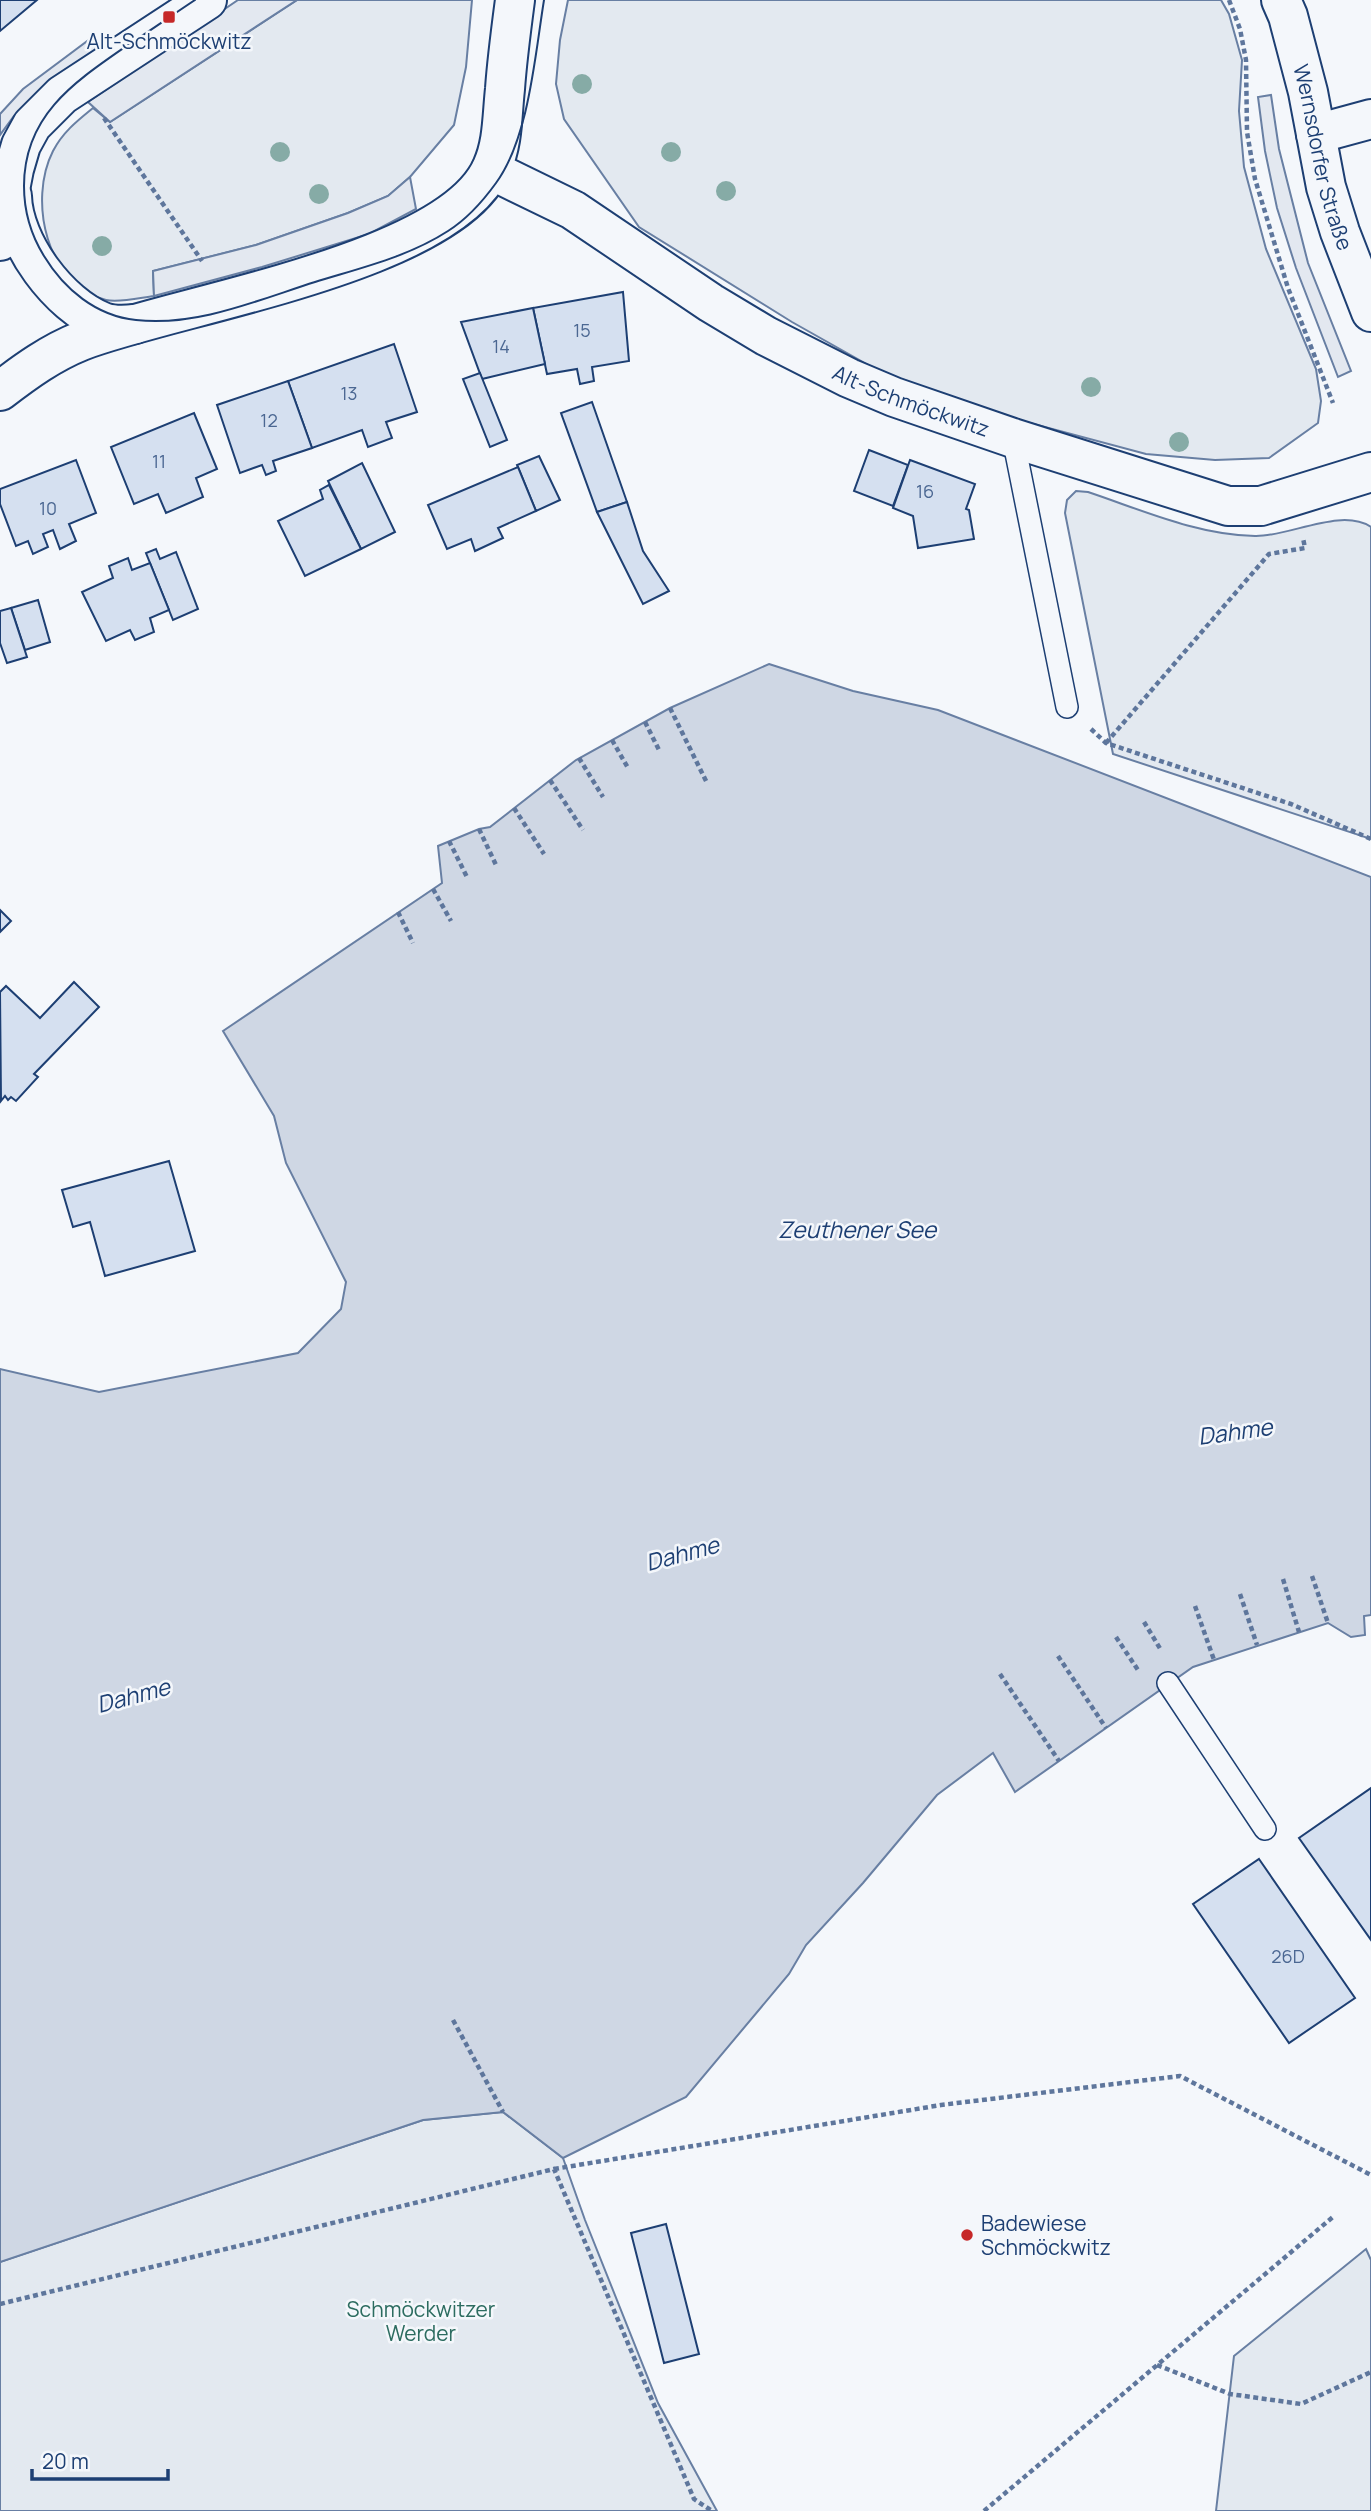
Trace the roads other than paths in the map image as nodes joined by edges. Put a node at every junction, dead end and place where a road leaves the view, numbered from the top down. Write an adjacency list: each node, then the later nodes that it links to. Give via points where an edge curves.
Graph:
1 (206, 0): 7 (street, via 62,94 32,125 21,145)
2 (515, 0): 6 (street, via 500,146)
3 (1281, 0): 5 (street, Wernsdorfer Straße)
4 (1371, 119): 5 (street)
5 (1316, 134): 9 (street, Wernsdorfer Straße, via 1333,210)
6 (491, 170): 10 (street, via 463,204 411,238 349,263); 12 (street, Alt-Schmöckwitz, via 573,210 699,296 798,352 894,397)
7 (12, 180): 8 (street); 10 (street, via 16,226 49,279 96,318 114,324)
8 (0, 241)
9 (1371, 312)
10 (140, 324): 11 (street, via 44,358)
11 (0, 391)
12 (1013, 438): 13 (street, Alt-Schmöckwitz, via 1228,506 1261,506); 14 (lane)
13 (1371, 472)
14 (1067, 707)
15 (1168, 1684): 16 (lane)
16 (1265, 1829)

